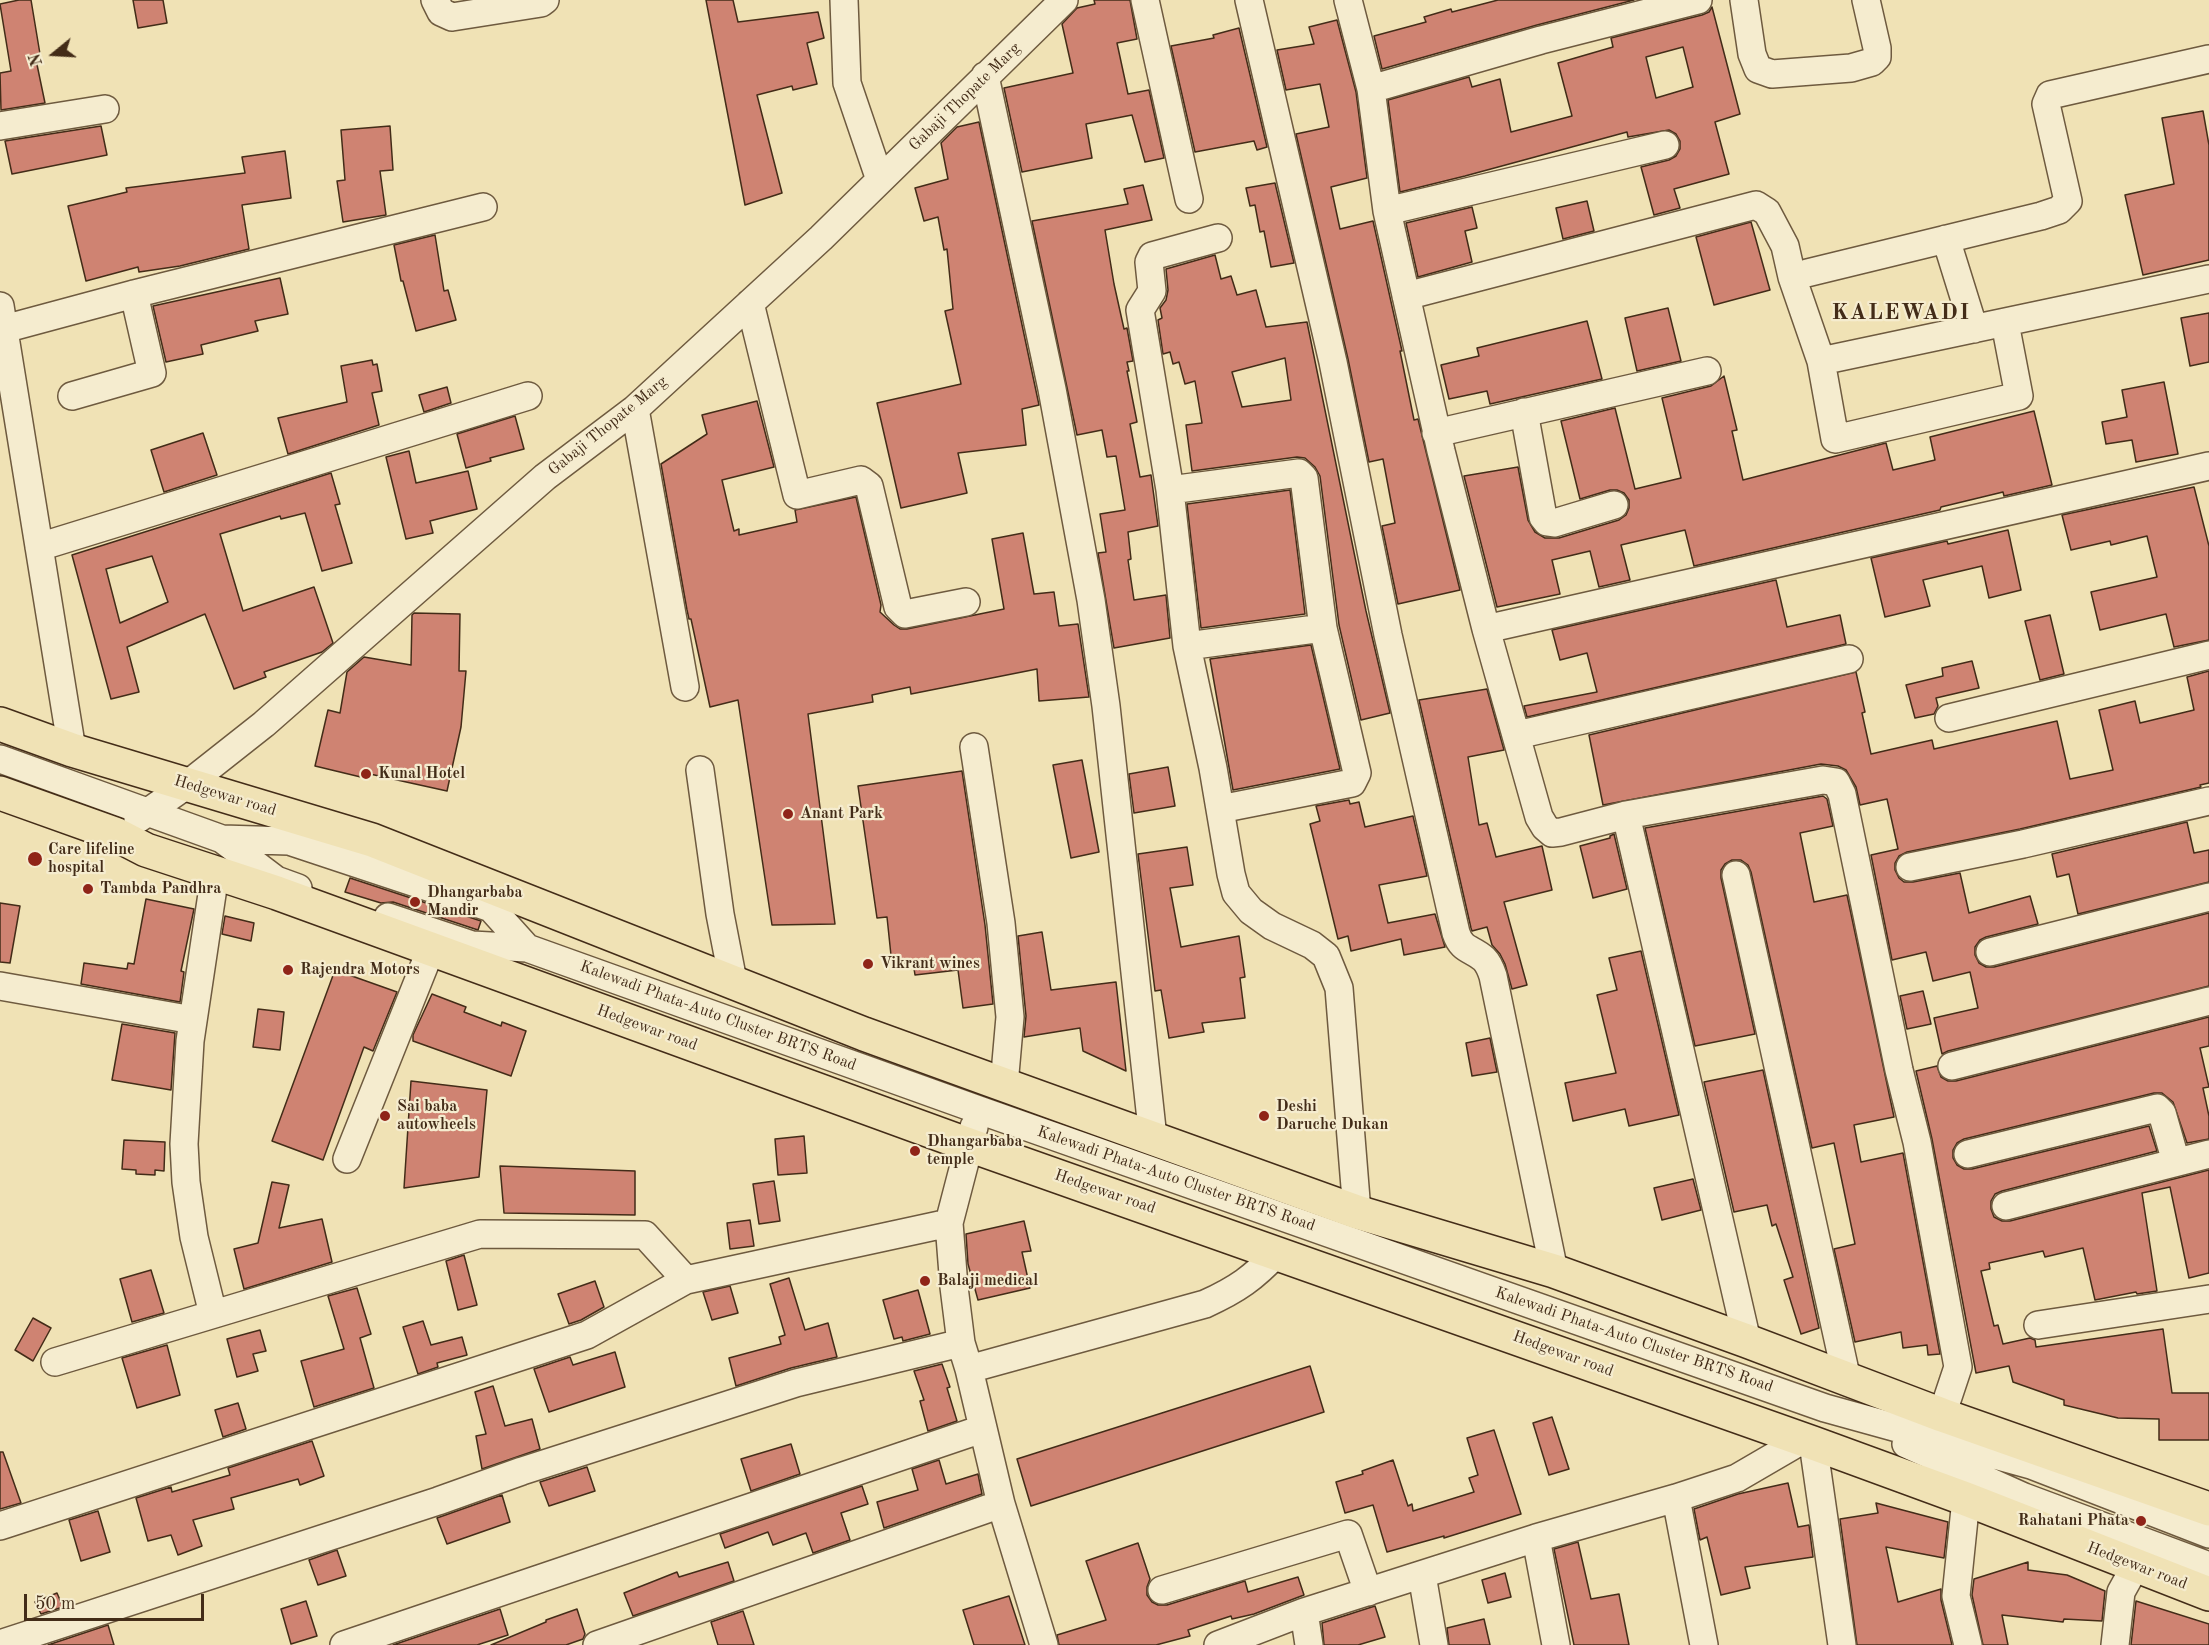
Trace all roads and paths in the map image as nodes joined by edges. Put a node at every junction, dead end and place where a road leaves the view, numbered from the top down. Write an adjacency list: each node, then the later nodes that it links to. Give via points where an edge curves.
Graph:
1 (435, 0): 2 (street, via 441,12 452,17)
2 (545, 0)
3 (844, 0): 17 (street, via 848,83)
4 (1064, 0): 12 (street, Gabaji Thopate Marg)
5 (1145, 0): 18 (street)
6 (1249, 0): 87 (street, via 1333,362 1388,634 1456,933 1459,942 1482,957 1493,976)
7 (1348, 0): 13 (street)
8 (1698, 0): 13 (street)
9 (1744, 0): 10 (street, via 1752,54 1758,69 1772,74 1851,68 1872,62 1877,57 1877,48)
10 (1866, 0)
11 (2209, 59): 22 (street, via 2050,95 2046,104 2068,201 2059,210 2042,216)
12 (985, 76): 17 (street, Gabaji Thopate Marg); 77 (street, via 1052,389 1091,600)
13 (1371, 89): 20 (street)
14 (105, 109): 15 (street)
15 (0, 126)
16 (1665, 145): 20 (street)
17 (880, 180): 27 (street, Gabaji Thopate Marg)
18 (1190, 199)
19 (483, 207): 25 (street)
20 (1387, 211): 26 (street)
21 (1218, 238): 39 (street, via 1152,256 1149,262 1152,291 1140,310)
22 (1946, 239): 23 (street); 30 (street)
23 (1800, 275): 26 (street, via 1767,212 1756,205); 31 (street)
24 (2209, 279): 29 (street)
25 (134, 294): 28 (street); 33 (street, via 152,373)
26 (1406, 296): 37 (street)
27 (750, 303): 35 (street, Gabaji Thopate Marg); 42 (street, via 797,495 861,480 869,486 898,607 905,614)
28 (2, 318): 41 (street)
29 (2008, 322): 30 (street); 31 (street, via 2019,396 1835,439)
30 (1974, 329): 31 (street)
31 (1821, 361)
32 (1707, 371): 36 (street)
33 (72, 396)
34 (528, 396): 41 (street)
35 (635, 409): 48 (street); 56 (street, Gabaji Thopate Marg, via 544,477 264,724)
36 (1524, 412): 37 (street); 40 (street, via 1547,522)
37 (1436, 433): 44 (street)
38 (2209, 466): 44 (street)
39 (1170, 490): 43 (street, via 1299,472 1304,478); 45 (street)
40 (1614, 505)
41 (39, 547): 53 (street)
42 (966, 602)
43 (1323, 628): 45 (street); 59 (street, via 1357,773 1352,783)
44 (1486, 629): 51 (street)
45 (1187, 646): 59 (street)
46 (2209, 655): 49 (street)
47 (1849, 659): 51 (street)
48 (685, 687)
49 (1949, 718)
50 (0, 724): 53 (main road, Hedgewar road)
51 (1517, 735): 61 (street, via 1539,817 1552,833)
52 (974, 747): 76 (street, via 1010,1017)
53 (72, 750): 56 (main road, Hedgewar road)
54 (0, 759): 60 (street, Kalewadi Phata-Auto Cluster BRTS Road)
55 (700, 770): 71 (street)
56 (188, 784): 60 (street, Gabaji Thopate Marg); 71 (main road, Hedgewar road, via 372,840)
57 (0, 793): 62 (main road, Hedgewar road)
58 (2209, 801): 64 (street)
59 (1220, 809): 84 (street, via 1236,893 1251,911 1272,926 1326,956 1334,972 1339,988)
60 (148, 812): 62 (street, Gabaji Thopate Marg); 63 (street, Kalewadi Phata-Auto Cluster BRTS Road)
61 (1626, 815): 92 (street); 97 (street, via 1823,780 1836,782 1842,794 1917,1142 1958,1366)
62 (115, 834): 65 (main road, Hedgewar road, via 146,850)
63 (222, 839): 68 (street, Kalewadi Phata-Auto Cluster BRTS Road, via 276,880 472,945); 68 (street, Kalewadi Phata-Auto Cluster BRTS Road, via 289,841 491,908)
64 (1910, 867)
65 (215, 874): 69 (main road, Hedgewar road); 74 (street)
66 (1736, 875): 95 (street)
67 (2209, 897): 70 (street)
68 (527, 948): 76 (street, Kalewadi Phata-Auto Cluster BRTS Road)
69 (431, 950): 78 (main road, Hedgewar road); 81 (street)
70 (1990, 952)
71 (733, 981): 76 (main road, Hedgewar road)
72 (0, 986): 74 (street)
73 (2209, 1001): 75 (street)
74 (193, 1020): 90 (street, via 184,1144 186,1182 194,1237)
75 (1952, 1066)
76 (991, 1091): 77 (main road, Hedgewar road); 78 (street); 96 (street, Kalewadi Phata-Auto Cluster BRTS Road)
77 (1153, 1138): 84 (main road, Hedgewar road)
78 (969, 1145): 85 (street); 86 (main road, Hedgewar road)
79 (1968, 1154): 82 (street, via 2157,1108 2162,1113)
80 (2209, 1154): 82 (street)
81 (347, 1159)
82 (2176, 1162): 83 (street)
83 (2006, 1206)
84 (1358, 1212): 87 (main road, Hedgewar road)
85 (949, 1223): 88 (street); 93 (street)
86 (1278, 1252): 93 (street, via 1253,1278 1205,1304); 99 (main road, Hedgewar road)
87 (1554, 1271): 92 (main road, Hedgewar road)
88 (686, 1280): 90 (street, via 645,1235 480,1234); 104 (street, via 587,1335)
89 (2209, 1299): 91 (street)
90 (213, 1314): 94 (street)
91 (2038, 1325)
92 (1747, 1341): 95 (main road, Hedgewar road)
93 (965, 1356): 98 (street); 114 (street, via 796,1383)
94 (55, 1362)
95 (1846, 1380): 97 (main road, Hedgewar road)
96 (1825, 1408): 105 (street, Kalewadi Phata-Auto Cluster BRTS Road, via 2031,1465); 108 (street, Kalewadi Phata-Auto Cluster BRTS Road, via 2024,1497)
97 (1942, 1415): 103 (main road, Hedgewar road)
98 (982, 1429): 102 (street); 115 (street)
99 (1808, 1441): 100 (street, via 1737,1478); 101 (main road, Hedgewar road); 123 (street)
100 (1676, 1498): 106 (street); 122 (street)
101 (1966, 1498): 107 (main road, Hedgewar road); 124 (street, via 1956,1596)
102 (1001, 1504): 116 (street); 117 (street)
103 (2209, 1509)
104 (0, 1526)
105 (2209, 1534)
106 (1536, 1538): 109 (street); 121 (street)
107 (2136, 1565): 112 (main road, Hedgewar road); 125 (street, via 2121,1592)
108 (2209, 1566)
109 (1422, 1575): 111 (street); 120 (street)
110 (1162, 1590): 111 (street, via 1348,1534)
111 (1368, 1592): 113 (street)
112 (2209, 1594)
113 (1304, 1612): 118 (street); 119 (street)
114 (0, 1644)
115 (344, 1645)
116 (597, 1645)
117 (1044, 1645)
118 (1218, 1645)
119 (1309, 1645)
120 (1434, 1645)
121 (1556, 1645)
122 (1704, 1645)
123 (1842, 1645)
124 (1968, 1645)
125 (2115, 1645)

